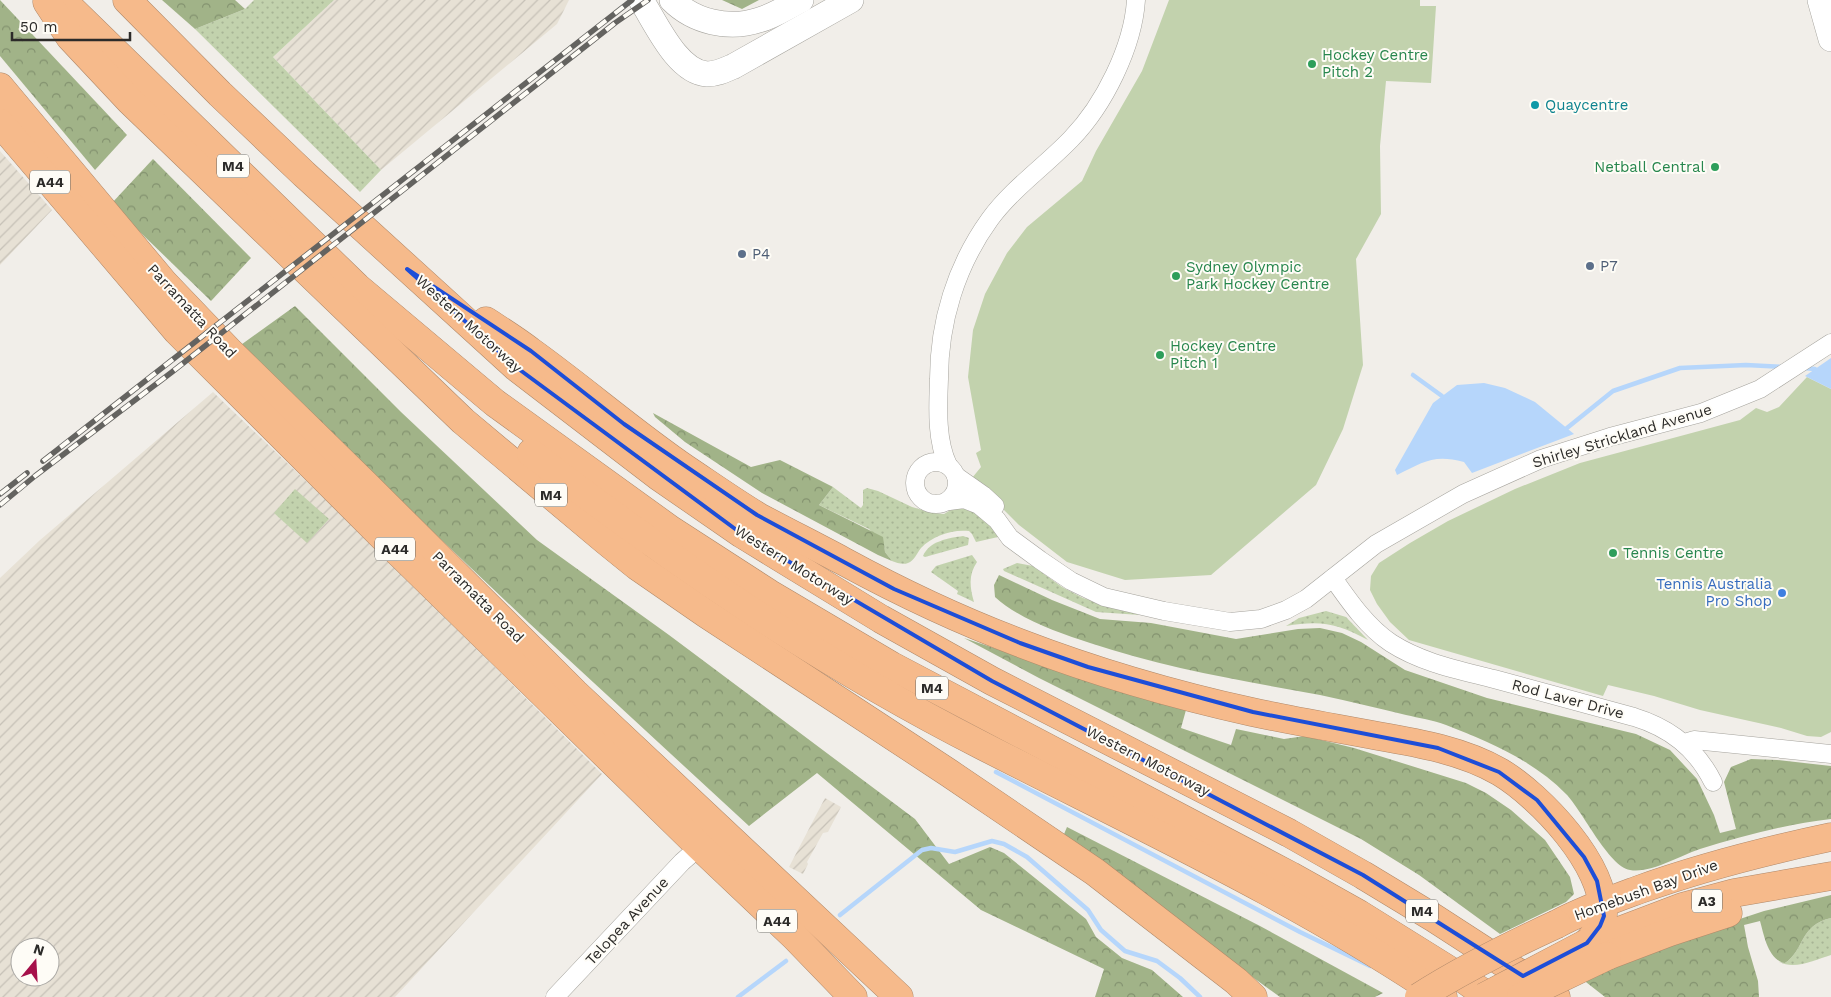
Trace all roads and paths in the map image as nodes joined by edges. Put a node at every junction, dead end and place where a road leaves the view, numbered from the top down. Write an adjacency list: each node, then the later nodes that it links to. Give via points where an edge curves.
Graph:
1 (46, 0): 14 (highway, M4, via 70,37 130,101)
2 (62, 0): 37 (highway, M4, via 357,287 495,403 664,524 770,594 892,666 1291,876 1359,914)
3 (127, 0): 13 (highway, Western Motorway / M4, via 220,94)
4 (641, 0): 6 (street, via 683,62 702,73 716,73 758,54)
5 (801, 0): 9 (street, via 757,21 737,24 698,18)
6 (851, 0)
7 (1136, 0): 16 (street, via 1124,53 1103,97 1072,138 991,218 968,254 950,298 940,340 938,399 941,457)
8 (1820, 0): 10 (street)
9 (678, 5)
10 (1831, 39)
11 (0, 87): 23 (highway, Parramatta Road / A44, via 164,283 228,350 575,693)
12 (0, 123): 25 (highway, Parramatta Road / A44, via 177,331)
13 (408, 269): 28 (highway, via 531,351 685,468 757,515 902,592 1020,643 1098,669 1201,700 1438,748 1499,772 1537,800 1566,833 1592,870); 39 (highway, Western Motorway / M4, via 516,367 658,476 750,540 992,681 1289,833 1434,918)
14 (338, 301): 33 (highway, M4, via 463,420 637,566 1095,872); 35 (highway, via 593,500 710,583 829,660 983,746 1250,881 1328,924)
15 (1827, 346): 19 (street, Shirley Strickland Avenue, via 1760,389 1702,413 1610,436 1540,459 1463,494 1376,544)
16 (947, 468): 17 (street, via 957,490); 17 (street, via 926,464 917,473 915,485 919,496 929,504 942,504); 18 (street, via 998,509)
17 (949, 500): 18 (street, Shirley Strickland Avenue, via 964,499 979,505)
18 (1010, 538): 19 (street, Shirley Strickland Avenue, via 1070,581 1104,597 1230,622 1261,619 1286,610)
19 (1333, 578): 20 (street, Rod Laver Drive, via 1381,635 1413,655 1648,721)
20 (1684, 743): 21 (street, via 1694,740); 22 (street, Rod Laver Drive)
21 (1831, 754)
22 (1713, 782)
23 (719, 828): 25 (street, Telopea Avenue); 30 (highway, Parramatta Road / A44)
24 (1831, 837): 28 (highway, Homebush Bay Drive / A3, via 1717,864)
25 (700, 847): 31 (street, Telopea Avenue); 32 (highway, Parramatta Road / A44)
26 (1831, 876): 29 (highway, Homebush Bay Drive / A3, via 1734,893 1682,907)
27 (1831, 884): 29 (highway)
28 (1602, 903): 29 (highway, via 1604,916); 34 (highway, Homebush Bay Drive / A3, bridge, via 1500,951)
29 (1597, 950): 36 (highway, Homebush Bay Drive / A3, bridge); 38 (highway, bridge)
30 (894, 996)
31 (555, 997)
32 (853, 997)
33 (1253, 997)
34 (1419, 997)
35 (1443, 997)
36 (1484, 997)
37 (1489, 997)
38 (1521, 997)
39 (1556, 997)

